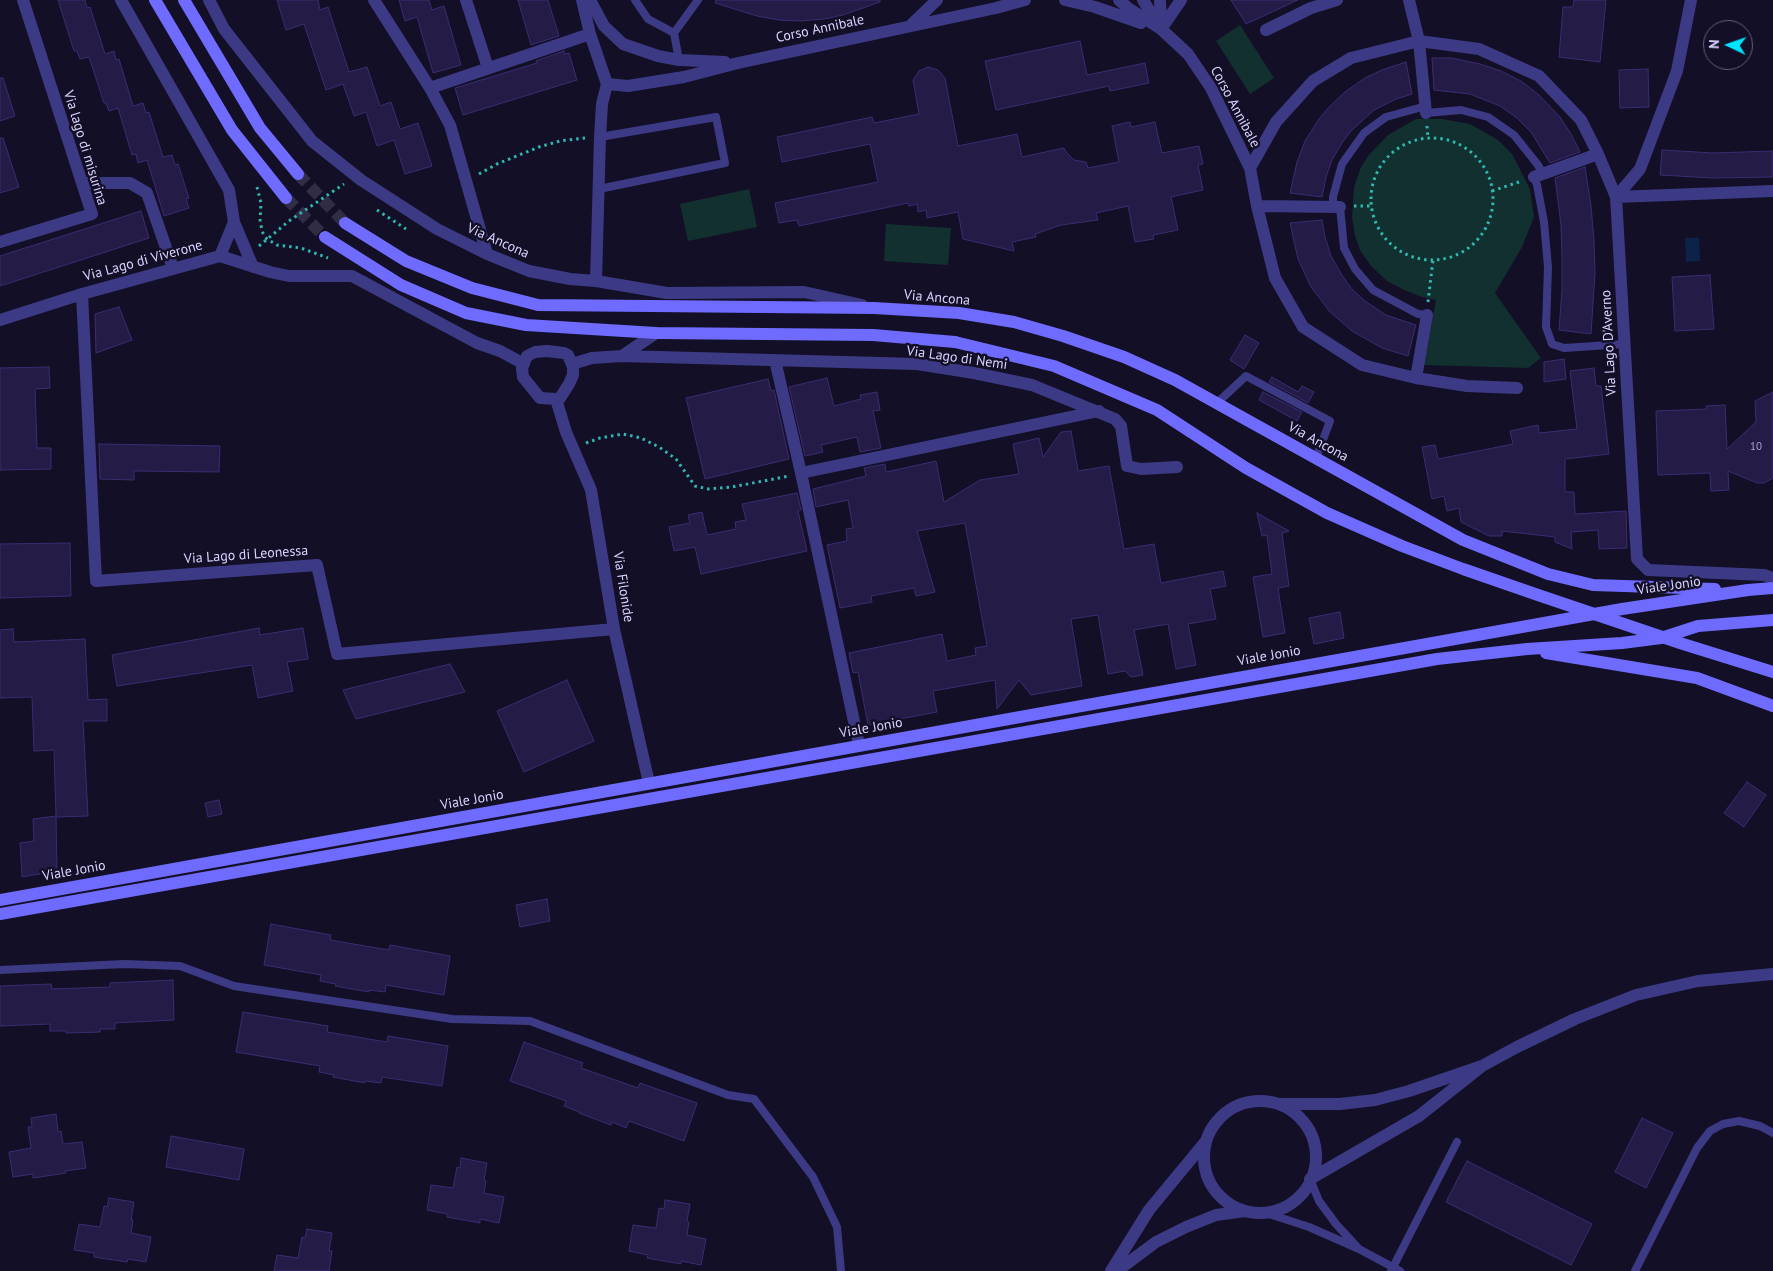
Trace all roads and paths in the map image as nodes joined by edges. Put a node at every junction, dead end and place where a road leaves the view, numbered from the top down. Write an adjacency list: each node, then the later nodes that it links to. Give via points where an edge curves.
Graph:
1 (24, 0): 42 (street, Via lago di misurina)
2 (121, 0): 51 (street, via 229,190)
3 (156, 0): 48 (street, via 232,130)
4 (184, 0): 38 (street, via 260,128)
5 (209, 0): 57 (street, Via Ancona, via 224,29 312,141 361,180 429,224)
6 (374, 0): 33 (street)
7 (466, 0): 31 (street)
8 (582, 0): 27 (street)
9 (590, 0): 29 (street, via 604,26 623,44)
10 (635, 0): 26 (lane, via 648,19)
11 (937, 0): 23 (street)
12 (1025, 0): 22 (street, Corso Annibale)
13 (1065, 0): 24 (street, Corso Annibale)
14 (1119, 0): 24 (street, Corso Annibale)
15 (1143, 0): 24 (street, Corso Annibale)
16 (1160, 0): 24 (street)
17 (1181, 0): 24 (street)
18 (1337, 0): 25 (street, via 1310,8)
19 (1409, 0): 28 (street)
20 (1691, 0): 47 (street, via 1677,71 1640,169)
21 (696, 1): 26 (lane)
22 (996, 3): 23 (street, Corso Annibale)
23 (912, 24): 30 (street, Corso Annibale)
24 (1161, 29): 37 (street, Corso Annibale, via 1188,54 1211,88)
25 (1266, 30)
26 (674, 33): 29 (lane)
27 (590, 34): 31 (street); 32 (street)
28 (1419, 41): 34 (street); 36 (street, Corso Annibale, via 1479,49 1539,76 1581,120); 37 (street, Corso Annibale, via 1351,58 1313,81 1276,122)
29 (679, 60): 30 (street)
30 (738, 63): 32 (street, via 684,77 628,86)
31 (488, 68): 33 (street)
32 (607, 84): 35 (street)
33 (430, 88): 41 (street, via 450,125)
34 (1426, 110): 39 (lane, via 1461,110 1488,117 1514,136 1538,166); 50 (lane, via 1386,117 1364,133 1342,164 1333,197)
35 (600, 137): 41 (path, via 539,146); 44 (street); 44 (lane, via 716,117 725,163)
36 (1598, 154): 39 (street); 47 (street, Corso Annibale)
37 (1250, 168): 49 (street)
38 (298, 174)
39 (1538, 176): 45 (path); 69 (lane, via 1548,267 1546,327 1552,344 1564,348)
40 (255, 180): 54 (path, via 261,203 260,222)
41 (467, 180): 57 (street)
42 (82, 183): 55 (street, Via lago di misurina, via 92,214); 62 (street, via 130,182 147,193)
43 (344, 184): 54 (path, bridge, via 288,221)
44 (599, 189): 63 (street)
45 (1492, 191): 60 (path, via 1491,211 1484,230 1471,246 1454,256); 60 (path, via 1487,173 1477,158 1463,146 1446,139 1409,142 1392,153 1379,168 1372,186 1371,206 1376,223 1386,239 1399,250 1416,258)
46 (1773, 191): 47 (street)
47 (1616, 197): 69 (street, Via Lago D'Averno)
48 (286, 198)
49 (1257, 206): 50 (street); 74 (street, via 1275,278 1303,327 1362,365)
50 (1336, 207): 66 (lane, via 1344,248 1355,269 1373,290 1418,314)
51 (234, 222): 58 (street, Via Lago di Viverone); 61 (street)
52 (345, 223): 65 (street, Via Ancona, via 406,261 472,288 538,305)
53 (325, 237): 68 (street, via 401,285 466,313 526,324)
54 (268, 239): 56 (path); 59 (path)
55 (0, 242)
56 (253, 251)
57 (487, 254): 63 (street, Via Ancona, via 529,271)
58 (220, 256): 61 (street); 62 (street, Via Lago di Viverone)
59 (332, 260)
60 (1434, 260): 66 (path)
61 (253, 266): 72 (street, via 289,276 352,276)
62 (173, 268): 64 (street, Via Lago di Viverone)
63 (596, 281): 65 (street, Via Ancona, via 667,293 804,292)
64 (82, 294): 67 (street, Via Lago di Viverone); 87 (street, Via Lago di Leonessa, via 96,581 317,564 337,654)
65 (874, 308): 77 (street, Via Ancona, via 959,313 1014,322 1124,356)
66 (1427, 315): 74 (street)
67 (0, 320)
68 (656, 333): 70 (street); 89 (street, bridge, via 873,335 955,342 1054,366 1157,410 1246,468 1327,513 1402,546 1510,586)
69 (1624, 344): 83 (street, Via Lago D'Averno, via 1636,559 1648,570)
70 (622, 356): 71 (street, Via Lago di Nemi); 73 (street, Via Lago di Nemi, via 592,358)
71 (775, 360): 78 (street, Via Lago di Nemi, via 917,364 1032,385); 82 (street)
72 (524, 364): 73 (street, via 531,353 547,351 564,353); 76 (street, via 523,377 540,398)
73 (572, 364): 76 (street, via 570,384)
74 (1416, 378): 75 (street, via 1467,386)
75 (1517, 388)
76 (556, 399): 79 (street, Via Filonide)
77 (1217, 403): 80 (street, Via Ancona); 80 (lane, via 1246,376 1330,421)
78 (1099, 411): 81 (street, Via Lago di Nemi, via 1121,426 1127,466 1141,469); 82 (street)
79 (574, 448): 82 (path, via 623,434 641,438 676,459 695,486 708,489); 87 (street, Via Filonide, via 591,490)
80 (1316, 458): 85 (street, Via Ancona, via 1463,540 1548,574 1593,585)
81 (1177, 467)
82 (801, 473): 91 (street)
83 (1773, 578)
84 (1773, 588): 85 (street)
85 (1748, 590): 91 (street, Viale Jonio, via 1622,608)
86 (1773, 620): 88 (street, via 1698,626 1661,638 1622,643)
87 (614, 629): 92 (street, Via Filonide)
88 (1527, 649): 90 (street, via 1697,678); 94 (street, via 1437,659)
89 (1773, 672)
90 (1773, 706)
91 (859, 745): 92 (street, Viale Jonio)
92 (649, 783): 93 (street, Viale Jonio)
93 (0, 900)
94 (0, 914)
95 (0, 970): 107 (lane, via 124,964 180,966 234,986 452,1019 530,1021 728,1095 754,1100 813,1177 837,1227)
96 (1773, 974): 97 (street, via 1698,981 1636,995 1574,1019)
97 (1482, 1066): 98 (street, via 1375,1100 1340,1104); 102 (street, via 1419,1116)
98 (1278, 1104): 100 (street, via 1260,1100 1242,1103 1214,1124); 102 (street, via 1295,1113 1308,1128 1314,1145 1315,1164)
99 (1773, 1133): 110 (lane, via 1739,1121 1710,1131 1697,1148)
100 (1206, 1140): 103 (street, via 1207,1176 1216,1192 1229,1204); 108 (street, via 1149,1210)
101 (1456, 1142): 106 (lane)
102 (1310, 1179): 104 (street, via 1298,1198 1282,1208); 105 (lane, via 1319,1201)
103 (1245, 1211): 104 (street); 109 (street, via 1216,1216 1186,1227 1156,1242)
104 (1263, 1212): 105 (lane, via 1309,1227)
105 (1359, 1249): 106 (lane)
106 (1395, 1270)
107 (841, 1271)
108 (1111, 1271)
109 (1117, 1271)
110 (1635, 1271)

